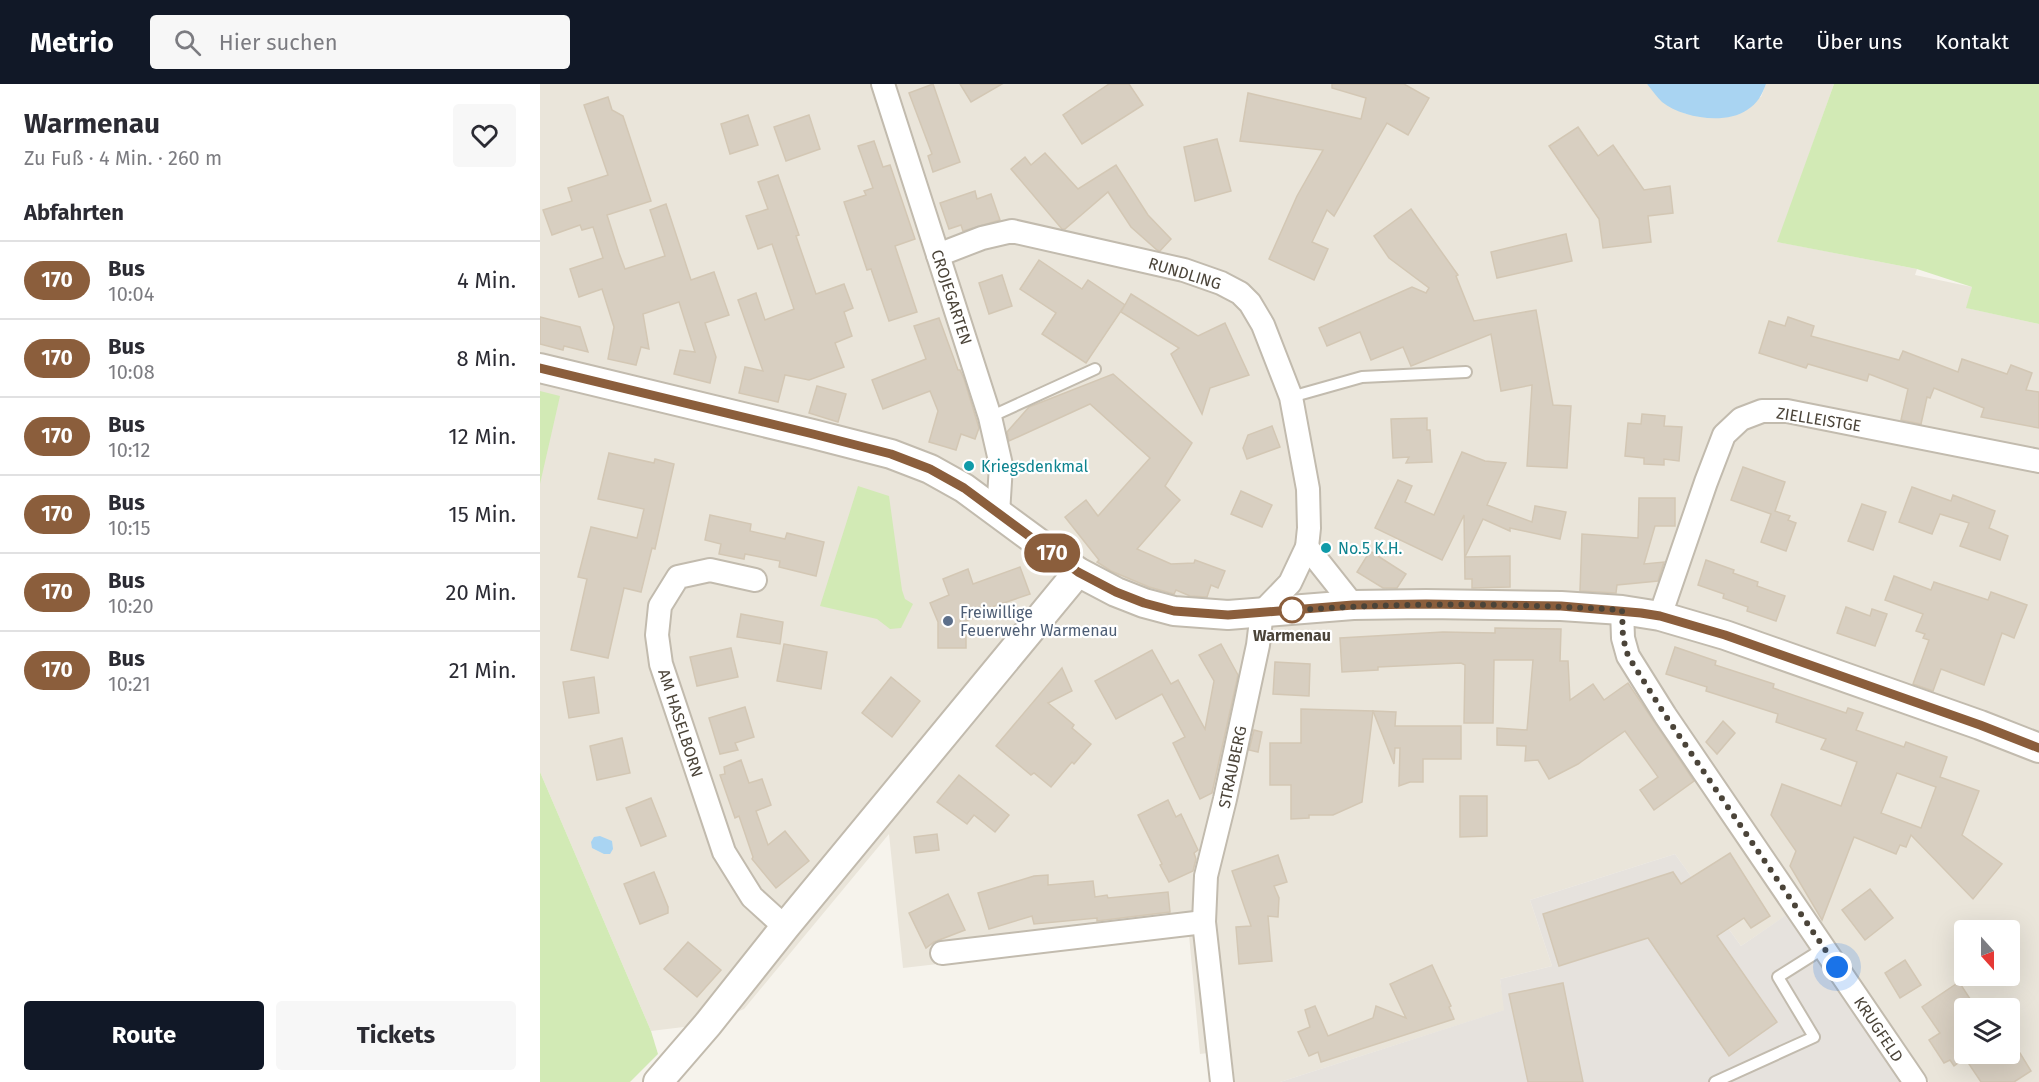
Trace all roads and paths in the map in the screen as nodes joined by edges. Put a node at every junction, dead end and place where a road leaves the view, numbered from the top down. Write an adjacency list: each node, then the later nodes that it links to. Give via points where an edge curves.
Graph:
1 (883, 84): 2 (street, CROJEGARTEN)
2 (938, 255): 6 (street, RUNDLING, via 1012,231 1204,276 1239,293 1250,303 1263,325); 7 (street, CROJEGARTEN)
3 (540, 368): 9 (street, via 891,454 964,488)
4 (1095, 369): 7 (lane)
5 (1466, 372): 6 (lane, via 1362,377)
6 (1291, 397): 10 (street, RUNDLING, via 1308,489)
7 (990, 417): 9 (street, CROJEGARTEN, via 1001,465)
8 (2039, 461): 16 (street, ZIELLEISTGE, via 1787,411 1762,411 1741,419 1724,435)
9 (998, 514): 11 (street)
10 (1307, 547): 13 (street); 15 (street, RUNDLING, via 1290,583)
11 (1078, 572): 15 (street, via 1116,592 1174,611 1228,615); 19 (street)
12 (755, 580): 19 (street, AM HASELBORN, via 710,570 678,577 660,606 657,635 661,664 724,852 752,897)
13 (1353, 605): 14 (street); 15 (street)
14 (1622, 610): 16 (street); 20 (street, KRUGFELD, via 1628,656)
15 (1262, 612): 18 (street, STRAUBERG, via 1226,799 1206,876)
16 (1660, 616): 17 (street, via 1725,635)
17 (2039, 748)
18 (1204, 922): 21 (street); 23 (street, STRAUBERG)
19 (785, 927): 22 (street)
20 (1824, 948): 24 (lane, via 1778,977 1814,1037); 25 (street, KRUGFELD)
21 (942, 952)
22 (658, 1082)
23 (1222, 1082)
24 (1715, 1082)
25 (1915, 1082)

